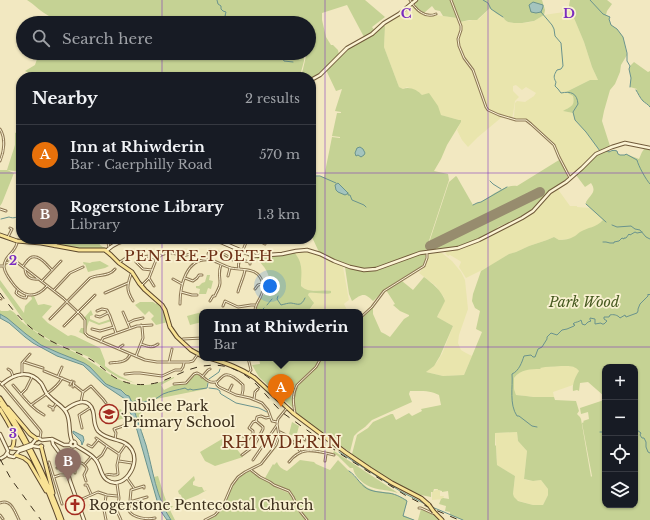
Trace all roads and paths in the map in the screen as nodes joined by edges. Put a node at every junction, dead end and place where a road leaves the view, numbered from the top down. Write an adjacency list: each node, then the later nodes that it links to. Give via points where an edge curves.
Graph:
1 (410, 0): 4 (street)
2 (416, 0): 4 (street)
3 (451, 0): 10 (street, via 461,26 459,46 473,70 488,110 516,120 526,120 531,124 554,145)
4 (412, 3): 5 (street, via 423,14); 6 (street, via 372,34 347,48)
5 (436, 14)
6 (316, 77)
7 (0, 129): 9 (street, via 4,137)
8 (650, 148): 10 (street, via 625,143 612,147 596,154)
9 (0, 161)
10 (570, 178): 28 (street, via 550,192 533,211 522,218 458,248)
11 (0, 209): 12 (street)
12 (6, 211)
13 (10, 228): 15 (street, via 12,229)
14 (0, 235): 15 (main road)
15 (8, 238): 16 (main road)
16 (16, 241)
17 (16, 244): 30 (street)
18 (45, 244): 23 (main road)
19 (108, 244): 24 (street)
20 (117, 244): 24 (street)
21 (226, 244): 27 (street)
22 (245, 244): 27 (street)
23 (55, 246): 25 (main road)
24 (110, 248): 25 (street)
25 (106, 251): 38 (main road)
26 (136, 251): 38 (street)
27 (242, 251): 28 (street, via 255,256 307,250 364,270 376,269)
28 (427, 252): 87 (street, via 424,266 384,291)
29 (191, 254): 33 (street, via 182,256 167,253)
30 (9, 256): 32 (street); 39 (street)
31 (143, 257): 33 (street, via 149,256)
32 (15, 260): 39 (street); 44 (street)
33 (156, 260): 50 (street)
34 (207, 260): 35 (street, via 209,250 221,252); 40 (street); 57 (street, via 193,264)
35 (232, 260)
36 (61, 262): 49 (street)
37 (136, 262): 50 (street, via 143,269)
38 (119, 263): 52 (main road)
39 (4, 264): 43 (street)
40 (221, 264): 47 (street); 77 (street, via 219,287)
41 (250, 264): 48 (street, via 241,260)
42 (0, 266): 43 (street)
43 (4, 266): 68 (street, via 7,276)
44 (23, 266): 46 (street); 49 (street, via 35,257)
45 (84, 267): 69 (street, via 70,273)
46 (25, 268): 58 (street); 58 (street, via 29,278)
47 (230, 268): 48 (street); 55 (street)
48 (239, 269): 51 (street)
49 (52, 270): 60 (street)
50 (152, 270): 56 (street)
51 (246, 270): 63 (street, via 257,273); 72 (street)
52 (132, 272): 61 (street); 65 (main road)
53 (116, 273): 78 (street, via 114,270 110,274 96,275)
54 (202, 275): 57 (street, via 193,280)
55 (228, 276)
56 (149, 278): 65 (street); 66 (street)
57 (184, 278): 62 (street)
58 (39, 279): 60 (street)
59 (173, 279): 62 (street)
60 (42, 281): 64 (street)
61 (129, 283): 70 (street); 76 (street, via 128,290)
62 (182, 284): 71 (street)
63 (263, 284): 67 (street); 80 (street, via 262,294)
64 (47, 286): 69 (street); 75 (street, via 37,294)
65 (142, 286): 109 (main road, via 162,305 174,334)
66 (154, 286)
67 (255, 289)
68 (17, 290): 75 (street); 75 (street, via 16,293 24,298)
69 (54, 291): 78 (street)
70 (105, 292)
71 (181, 292): 74 (street); 79 (street)
72 (238, 292)
73 (95, 294): 84 (street)
74 (197, 294)
75 (27, 295)
76 (133, 301)
77 (210, 301)
78 (67, 302): 84 (street); 90 (street)
79 (180, 304)
80 (256, 305): 81 (street, via 238,307 225,301); 82 (street)
81 (223, 306)
82 (255, 309)
83 (97, 311): 86 (street, via 102,308)
84 (78, 312): 94 (street); 101 (street, via 85,320 84,333)
85 (123, 312): 91 (street)
86 (109, 313): 88 (street); 95 (street)
87 (363, 315)
88 (96, 316)
89 (143, 318): 91 (street)
90 (50, 319)
91 (128, 323): 96 (street)
92 (140, 325): 93 (street); 96 (street); 102 (street, via 143,338)
93 (152, 325)
94 (64, 326)
95 (114, 326): 97 (street, via 100,331); 98 (street)
96 (130, 328): 98 (street)
97 (92, 329)
98 (116, 333): 101 (street, via 103,338)
99 (183, 338): 100 (street)
100 (199, 338)
101 (101, 342): 106 (street)
102 (141, 344): 103 (street, via 153,347); 110 (street)
103 (158, 344)
104 (123, 345): 106 (street)
105 (172, 349): 117 (street)
106 (119, 350): 108 (street)
107 (30, 354): 114 (street)
108 (130, 354): 110 (street); 115 (street, via 123,361)
109 (198, 354): 116 (street, via 191,362)
110 (136, 356): 117 (street)
111 (218, 361): 125 (main road)
112 (249, 361): 125 (street, via 252,370)
113 (319, 361): 164 (street, via 296,385 293,398)
114 (23, 362): 119 (street); 123 (street)
115 (110, 362)
116 (184, 362): 117 (street); 124 (street, via 181,370 162,376 140,372)
117 (169, 363)
118 (62, 367): 128 (street)
119 (43, 368)
120 (8, 369): 126 (street)
121 (210, 369): 129 (street)
122 (44, 371): 128 (street)
123 (22, 374): 126 (street); 127 (street)
124 (125, 374)
125 (249, 374): 160 (main road)
126 (13, 376): 133 (street)
127 (32, 376): 143 (street, via 41,383); 144 (street)
128 (58, 376): 130 (street)
129 (202, 377): 132 (street, via 212,383); 135 (street, via 195,373 186,383)
130 (62, 378): 136 (street, via 72,381); 143 (street, via 55,388)
131 (176, 380): 135 (street)
132 (216, 382): 141 (street, via 219,387); 146 (street, via 225,375 232,376 243,385)
133 (1, 383): 175 (street, via 40,430)
134 (174, 384): 135 (street)
135 (176, 384)
136 (70, 385)
137 (232, 385): 141 (street)
138 (13, 386): 144 (street)
139 (72, 387): 142 (street, via 74,383)
140 (258, 389): 151 (street)
141 (229, 391): 146 (street)
142 (83, 392): 150 (street, via 91,386); 154 (street)
143 (47, 393): 148 (street); 153 (street)
144 (21, 394): 156 (street)
145 (38, 395): 148 (street)
146 (242, 396): 151 (street)
147 (0, 398): 175 (main road, via 30,434); 247 (main road, via 35,458)
148 (40, 398): 156 (street)
149 (106, 398): 150 (street)
150 (104, 400): 155 (street)
151 (254, 400): 166 (street, via 264,405)
152 (0, 402): 247 (main road, via 31,455)
153 (57, 402): 158 (street); 163 (street)
154 (81, 402): 159 (street); 163 (street)
155 (106, 403)
156 (30, 406): 165 (street)
157 (49, 406): 158 (street)
158 (53, 408): 162 (street)
159 (91, 408): 170 (street, via 79,415); 177 (street, via 97,430 104,436)
160 (287, 408): 164 (main road); 168 (street)
161 (0, 409): 191 (main road, via 14,436 15,442)
162 (53, 410)
163 (65, 410): 182 (street)
164 (295, 414): 241 (main road, bridge, via 370,469 421,498)
165 (44, 415)
166 (270, 417): 167 (street, via 259,416); 168 (street)
167 (256, 421): 180 (street, via 249,427 253,432); 197 (street, via 263,429 256,442)
168 (277, 423): 171 (street); 202 (street)
169 (126, 425): 177 (street, via 114,429)
170 (82, 428)
171 (279, 431): 189 (street); 215 (street, via 276,445 261,464)
172 (0, 434): 191 (street)
173 (243, 436): 180 (street)
174 (96, 438): 179 (street)
175 (38, 439): 178 (street); 184 (street); 187 (street, via 43,442)
176 (52, 439): 178 (street); 182 (street, via 64,445); 209 (street)
177 (115, 439): 183 (street)
178 (47, 440): 187 (street)
179 (98, 440): 185 (street, via 92,448); 188 (street)
180 (248, 440): 186 (street, via 242,448)
181 (305, 440): 189 (street, via 300,437)
182 (71, 443): 199 (street)
183 (126, 444): 194 (street); 222 (street, via 132,450 135,459 133,469)
184 (34, 445): 187 (street); 190 (street, bridge)
185 (88, 445)
186 (240, 445)
187 (41, 446): 247 (main road)
188 (108, 446): 194 (street); 201 (street)
189 (297, 446): 192 (street)
190 (24, 448): 191 (street); 193 (street)
191 (10, 450): 193 (street); 198 (street); 200 (street)
192 (300, 452): 195 (street, via 312,450); 206 (street)
193 (16, 454): 198 (street, via 13,457); 247 (main road, via 28,462)
194 (119, 454): 203 (street)
195 (326, 454): 196 (street); 207 (street)
196 (333, 454)
197 (242, 455)
198 (9, 456): 200 (street)
199 (92, 456): 201 (street); 211 (street)
200 (2, 458)
201 (96, 460): 224 (street, via 105,479)
202 (253, 460)
203 (117, 461): 205 (street); 212 (street)
204 (49, 462): 221 (street)
205 (127, 462): 208 (street); 213 (street)
206 (289, 462)
207 (325, 462)
208 (132, 463)
209 (66, 464): 214 (street); 219 (street)
210 (113, 464): 212 (street)
211 (84, 465): 216 (street, via 79,463 74,467); 223 (street, via 87,469 84,475)
212 (116, 465): 218 (street, via 117,474)
213 (126, 465)
214 (57, 468)
215 (251, 470): 252 (street, via 240,475 232,485 223,506 215,515); 253 (street, via 274,485 289,491)
216 (75, 472)
217 (109, 472): 218 (street)
218 (108, 474): 220 (street)
219 (69, 475): 221 (street); 248 (street)
220 (106, 475)
221 (54, 477): 235 (street)
222 (127, 478): 224 (street); 227 (street)
223 (86, 481)
224 (116, 482): 230 (street)
225 (87, 485): 228 (street)
226 (144, 486): 227 (street)
227 (134, 488): 233 (street, via 130,491)
228 (91, 495): 229 (street, via 99,492); 232 (street)
229 (107, 496): 230 (street); 236 (street)
230 (118, 496): 238 (street)
231 (147, 497): 233 (street)
232 (82, 499)
233 (130, 501): 239 (street)
234 (0, 503): 246 (street, via 10,503)
235 (62, 504)
236 (104, 504): 237 (street, via 92,508); 249 (street)
237 (91, 505)
238 (118, 505): 239 (street); 250 (street, via 117,512)
239 (129, 507): 243 (street, via 131,514)
240 (419, 508): 241 (street)
241 (435, 513): 254 (main road)
242 (0, 515): 245 (street)
243 (140, 518): 244 (street); 251 (street)
244 (155, 518)
245 (3, 519)
246 (19, 520)
247 (61, 520)
248 (84, 520)
249 (106, 520)
250 (121, 520)
251 (139, 520)
252 (205, 520)
253 (307, 520)
254 (442, 520)

